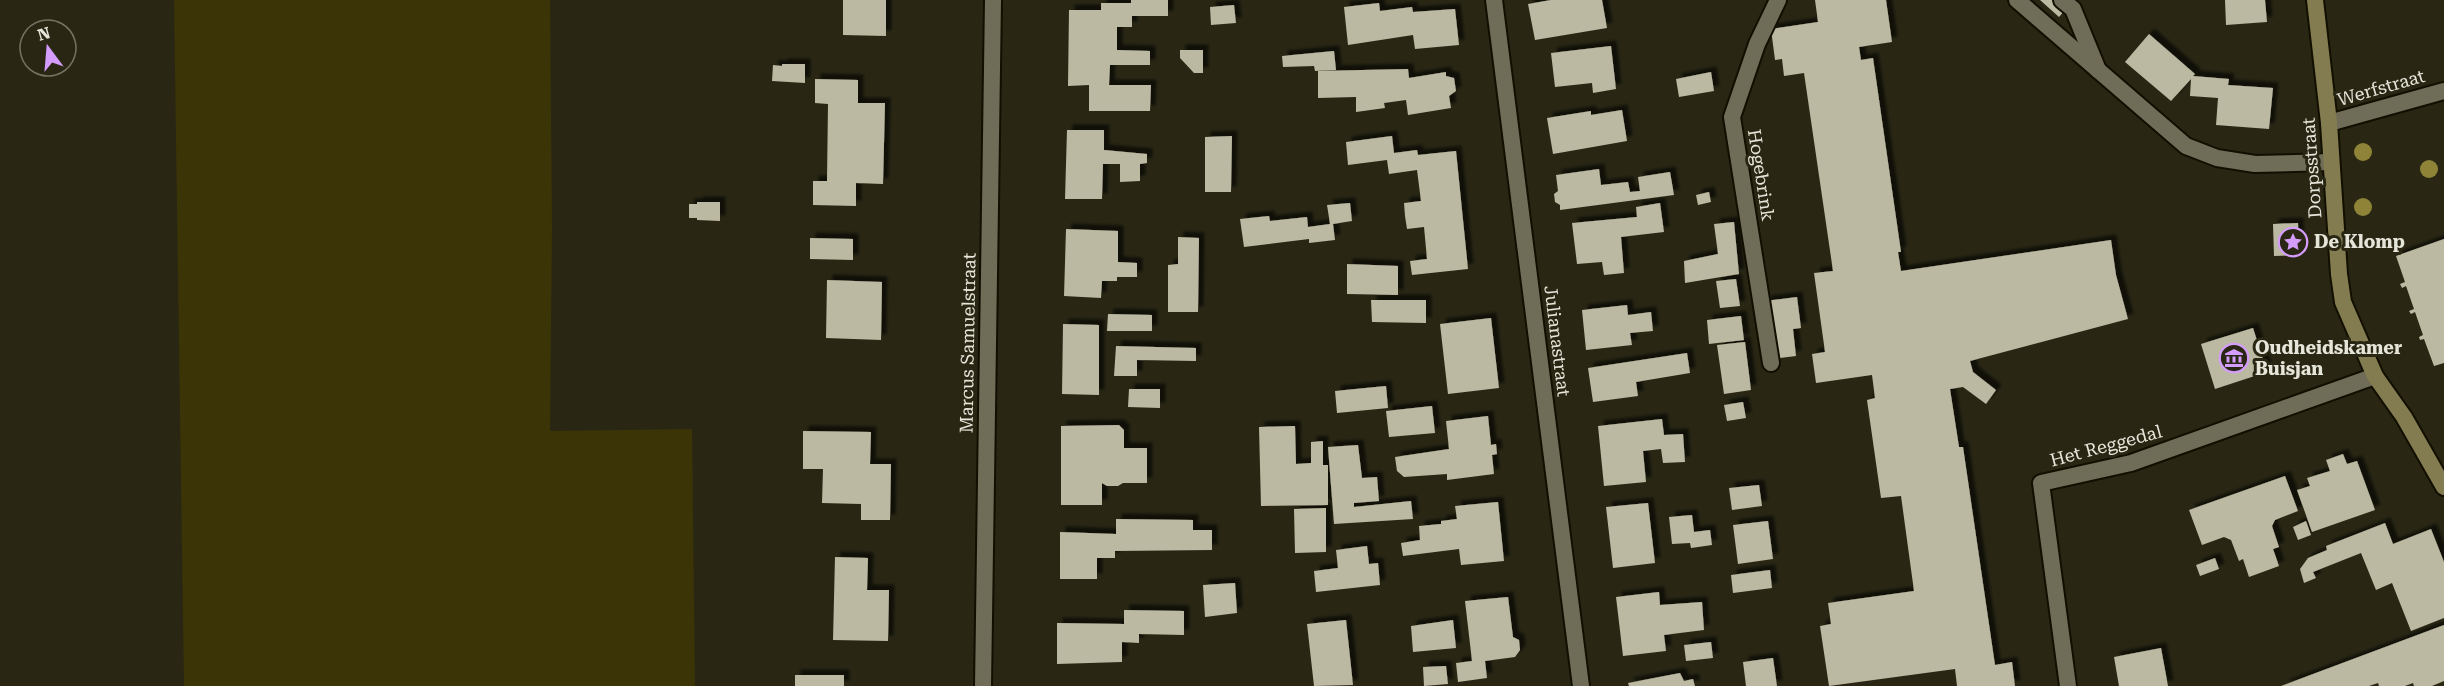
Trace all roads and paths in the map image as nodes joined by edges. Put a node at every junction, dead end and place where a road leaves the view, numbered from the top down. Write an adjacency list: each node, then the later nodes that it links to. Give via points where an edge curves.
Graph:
1 (993, 0): 14 (street, Marcus Samuelstraat)
2 (1494, 0): 15 (street, Julianastraat)
3 (1778, 0): 11 (street, Hogebrink, via 1757,44 1732,117)
4 (2017, 0): 7 (street)
5 (2062, 0): 7 (street, via 2073,9)
6 (2315, 0): 9 (main road, Dorpsstraat)
7 (2097, 70): 10 (street, via 2186,146 2217,158 2255,164)
8 (2444, 91): 9 (street, Werfstraat)
9 (2329, 123): 10 (main road, Dorpsstraat)
10 (2331, 162): 12 (main road, Dorpsstraat, via 2343,302)
11 (1771, 363)
12 (2375, 376): 13 (main road, Dorpsstraat); 16 (street, Het Reggedal, via 2131,463 2041,483)
13 (2444, 487)
14 (983, 686)
15 (1581, 686)
16 (2068, 686)

